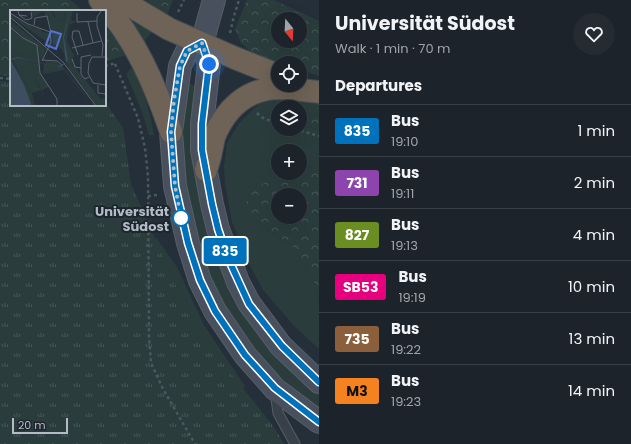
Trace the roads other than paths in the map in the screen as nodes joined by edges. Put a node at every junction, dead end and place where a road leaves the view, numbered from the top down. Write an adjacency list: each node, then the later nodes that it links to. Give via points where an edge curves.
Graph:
1 (100, 0): 8 (highway, via 109,9 138,53 156,89)
2 (120, 0): 4 (highway, via 169,29)
3 (213, 4): 4 (street)
4 (202, 43): 5 (highway); 8 (street, via 187,51 180,66); 9 (street, via 209,64 202,124 202,150)
5 (271, 71)
6 (307, 86): 7 (highway)
7 (319, 91): 9 (highway, via 267,89 232,106 220,123)
8 (171, 132): 11 (street, via 175,186 188,243 200,280 215,311 245,355)
9 (206, 170): 10 (street, via 218,229 249,304 282,346)
10 (319, 382)
11 (275, 388): 12 (street); 13 (lane, via 278,413)
12 (319, 422)
13 (295, 444)

